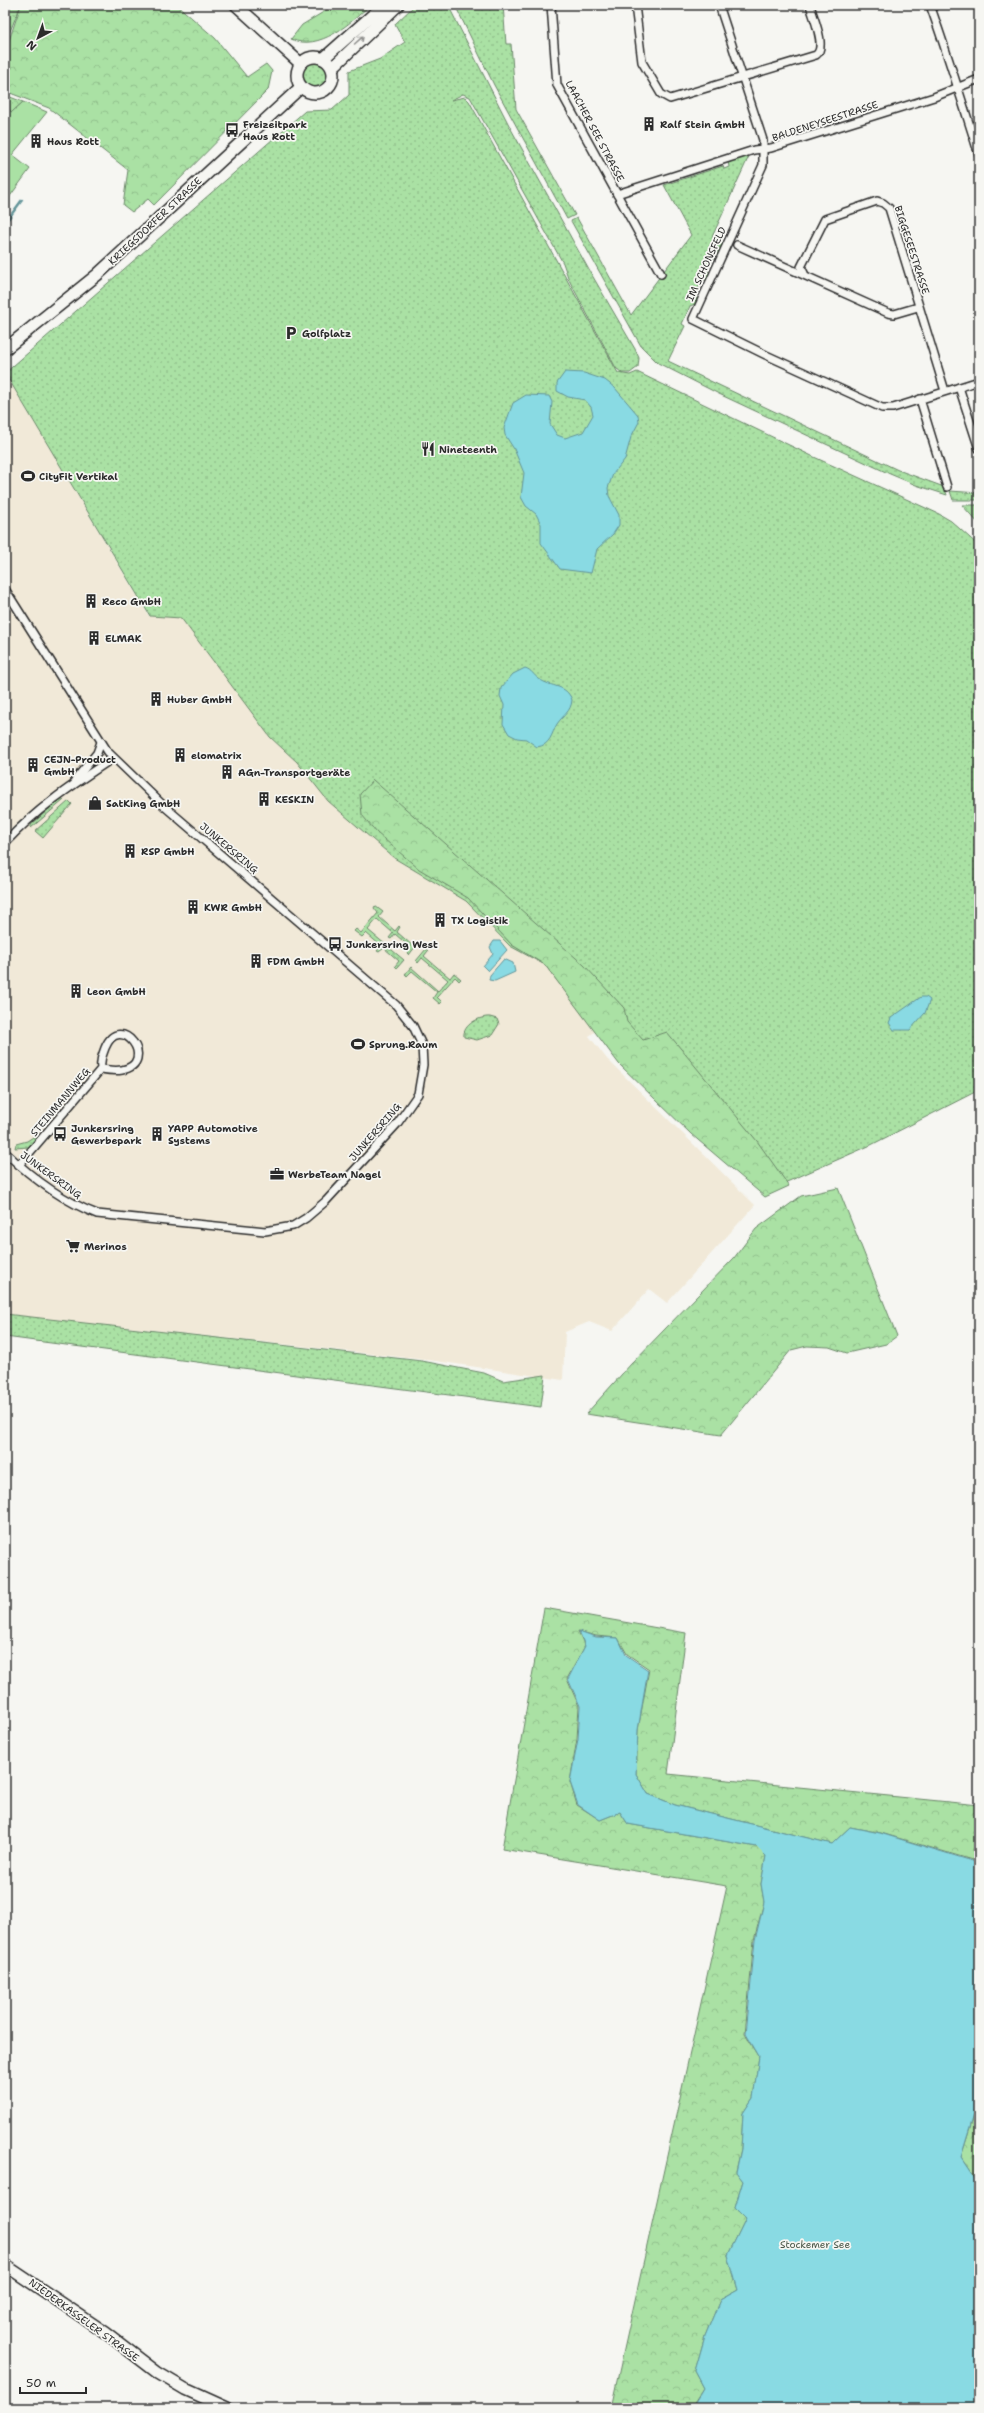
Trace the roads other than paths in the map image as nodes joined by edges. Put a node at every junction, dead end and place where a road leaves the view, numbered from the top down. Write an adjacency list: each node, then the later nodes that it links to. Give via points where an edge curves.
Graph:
1 (236, 5): 10 (main road)
2 (384, 5): 9 (main road)
3 (398, 5): 11 (main road, one-way to 3)
4 (551, 5): 19 (street, LAACHER SEE STRASSE, via 557,85)
5 (636, 5): 12 (street, via 640,55 664,96 673,98)
6 (719, 5): 12 (street, IM SCHONSFELD)
7 (810, 5): 12 (street, via 822,45 819,53)
8 (930, 5): 15 (street)
9 (323, 59): 10 (main road, via 311,57); 11 (main road)
10 (300, 63): 14 (main road, via 296,75)
11 (332, 68): 14 (main road, via 333,79 327,89 314,94)
12 (744, 77): 17 (street, IM SCHONSFELD)
13 (979, 79): 15 (street, BALDENEYSEESTRASSE)
14 (301, 87): 24 (main road, KRIEGSDORFER STRASSE, via 97,275)
15 (958, 88): 16 (street); 17 (street, BALDENEYSEESTRASSE)
16 (976, 137): 18 (street)
17 (764, 150): 19 (street, LAACHER SEE STRASSE, via 754,150); 28 (street, IM SCHONSFELD, via 763,165 693,319 766,356 882,408 893,408)
18 (979, 155)
19 (617, 194): 21 (street, LAACHER SEE STRASSE)
20 (737, 245): 22 (street, BIGGESEESTRASSE)
21 (661, 274)
22 (804, 274): 23 (street, BIGGESEESTRASSE, via 888,313 894,314); 23 (street, BIGGESEESTRASSE, via 802,267 825,219 881,202 889,208)
23 (918, 307): 27 (street, BIGGESEESTRASSE)
24 (5, 349)
25 (979, 381): 26 (street, IM SCHONSFELD)
26 (959, 387): 27 (street, IM SCHONSFELD); 29 (street)
27 (945, 391): 28 (street, IM SCHONSFELD)
28 (920, 399): 30 (street)
29 (979, 449)
30 (947, 487)
31 (5, 589): 32 (street, JUNKERSRING)
32 (100, 742): 33 (street, JUNKERSRING); 34 (street, via 97,753)
33 (113, 758): 34 (street); 38 (street, JUNKERSRING, via 164,806 396,1005 413,1026 422,1045 421,1086 403,1117 373,1150 317,1210 293,1226 265,1231 98,1214 76,1206)
34 (71, 784): 35 (street, via 22,824)
35 (5, 843)
36 (101, 1069): 36 (street, STEINMANNWEG, via 122,1070 133,1064 137,1050 131,1039 124,1035 110,1039 100,1061); 38 (street, STEINMANNWEG)
37 (5, 1152): 38 (street, JUNKERSRING)
38 (19, 1165)
39 (5, 2265): 40 (main road, NIEDERKASSELER STRASSE, via 65,2304 158,2373 185,2389)
40 (227, 2408)

